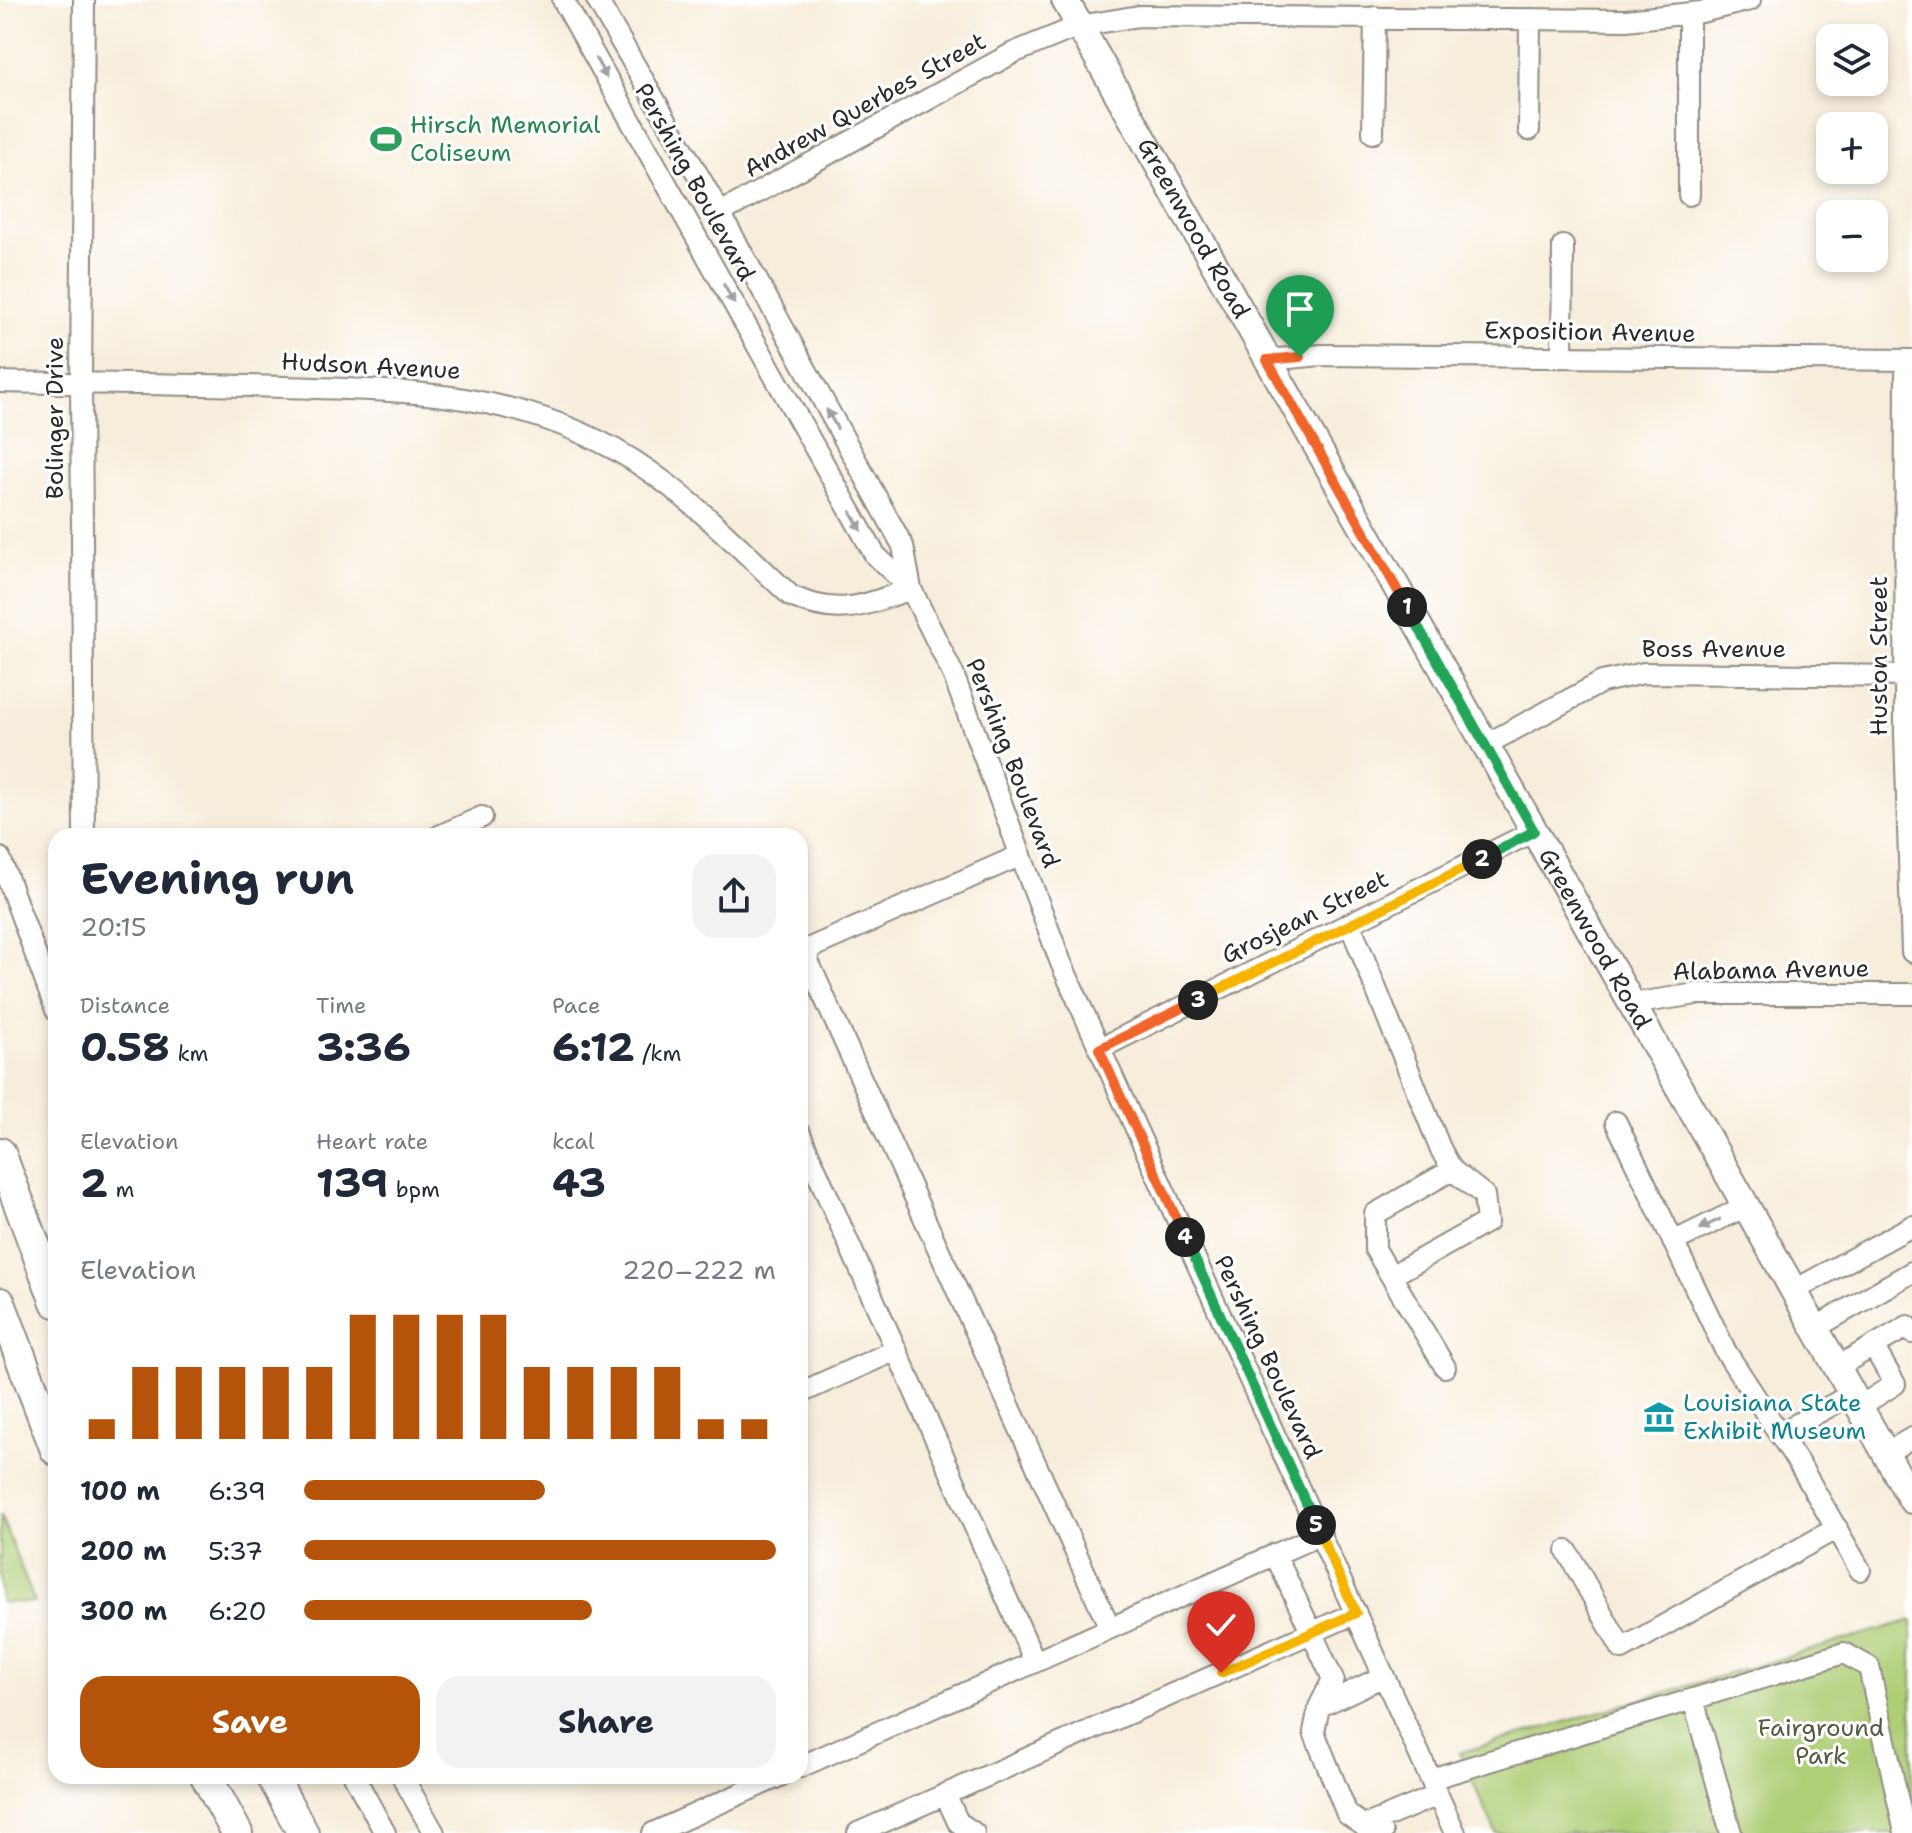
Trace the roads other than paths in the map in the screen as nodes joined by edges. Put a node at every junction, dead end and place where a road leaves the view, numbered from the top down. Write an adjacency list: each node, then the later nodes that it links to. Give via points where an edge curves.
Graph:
1 (84, 0): 19 (street, Bolinger Drive)
2 (563, 0): 20 (street, Pershing Boulevard, one-way to 20, via 875,555)
3 (597, 0): 13 (street, Pershing Boulevard)
4 (1065, 0): 9 (main road, Greenwood Road)
5 (1750, 0): 6 (street, Andrew Querbes Street)
6 (1689, 13): 8 (street, Andrew Querbes Street, via 1626,20); 12 (street)
7 (1375, 17): 8 (street, Andrew Querbes Street); 9 (street, Andrew Querbes Street, via 1139,16); 11 (street)
8 (1530, 20): 10 (street)
9 (1079, 26): 13 (street, Andrew Querbes Street, via 1013,53); 16 (main road, Greenwood Road)
10 (1529, 130)
11 (1373, 133)
12 (1689, 195)
13 (720, 213): 20 (street, Pershing Boulevard, one-way to 13, via 903,546)
14 (1563, 246): 15 (street)
15 (1562, 357): 16 (street, Exposition Avenue, via 1322,355); 17 (street, Exposition Avenue)
16 (1267, 360): 22 (main road, Greenwood Road)
17 (1909, 360): 21 (street, Huston Street)
18 (0, 382): 19 (street, Hudson Avenue)
19 (81, 383): 20 (street, Hudson Avenue, via 427,392 505,405 567,426 643,468 685,499 791,596 833,610 856,608); 24 (street, Bolinger Drive)
20 (911, 589): 27 (street, Pershing Boulevard, via 953,674)
21 (1909, 676): 22 (street, Boss Avenue, via 1618,676); 30 (street, Huston Street)
22 (1485, 745): 26 (main road, Greenwood Road)
23 (482, 817): 25 (street)
24 (84, 828)
25 (457, 828)
26 (1534, 831): 29 (street, Grosjean Street); 35 (main road, Greenwood Road)
27 (1021, 855): 31 (street, via 810,948); 36 (street, Pershing Boulevard)
28 (0, 858): 33 (street)
29 (1350, 924): 36 (street, Grosjean Street); 40 (street)
30 (1912, 952)
31 (808, 955)
32 (808, 961): 69 (street)
33 (48, 988)
34 (1912, 994): 35 (street, Alabama Avenue, via 1697,994)
35 (1631, 1004): 41 (main road, Greenwood Road)
36 (1099, 1049): 64 (street, Pershing Boulevard)
37 (1616, 1122): 43 (street)
38 (808, 1152): 52 (street)
39 (0, 1153): 46 (highway)
40 (1452, 1170): 45 (street, via 1375,1214 1375,1249); 45 (street, via 1484,1195 1487,1222)
41 (1746, 1206): 43 (street, one-way to 43); 47 (main road, Greenwood Road)
42 (1912, 1226): 47 (street)
43 (1673, 1242): 59 (street, via 1726,1352)
44 (1912, 1272): 49 (street)
45 (1391, 1276): 53 (street)
46 (48, 1281)
47 (1793, 1291): 49 (main road, Greenwood Road)
48 (0, 1303): 58 (highway)
49 (1815, 1328): 54 (main road, Greenwood Road)
50 (1912, 1333): 51 (street, via 1908,1326)
51 (1873, 1346): 54 (street); 55 (street)
52 (896, 1350): 56 (street); 71 (street)
53 (1445, 1367)
54 (1837, 1367): 57 (main road, Greenwood Road)
55 (1903, 1379): 57 (street)
56 (808, 1389)
57 (1856, 1400): 59 (street); 61 (main road, Greenwood Road)
58 (48, 1429)
59 (1779, 1434): 63 (street)
60 (1912, 1438): 61 (street)
61 (1885, 1453): 62 (main road, Greenwood Road)
62 (1912, 1500)
63 (1837, 1528): 65 (street, via 1622,1649); 67 (street)
64 (1321, 1534): 66 (street); 68 (street, Pershing Boulevard)
65 (1567, 1551)
66 (1275, 1554): 69 (street); 70 (street)
67 (1860, 1570)
68 (1356, 1613): 70 (street); 72 (street, Pershing Boulevard)
69 (1110, 1628): 71 (street)
70 (1312, 1632): 74 (street, via 1333,1679); 82 (street)
71 (1035, 1662): 75 (street)
72 (1384, 1676): 74 (street); 81 (street, Pershing Boulevard)
73 (1693, 1699): 81 (street); 92 (street); 93 (street, via 1844,1653 1869,1667)
74 (1319, 1707): 83 (street, via 1314,1732 1347,1814)
75 (808, 1763)
76 (210, 1784): 84 (highway)
77 (276, 1784): 85 (highway)
78 (358, 1784): 86 (street)
79 (406, 1784): 87 (street)
80 (736, 1785): 88 (street)
81 (1434, 1787): 83 (street); 91 (street, Pershing Boulevard)
82 (945, 1794): 89 (street); 90 (street, via 958,1822)
83 (1373, 1830)
84 (237, 1833)
85 (303, 1833)
86 (385, 1833)
87 (434, 1833)
88 (653, 1833)
89 (860, 1833)
90 (974, 1833)
91 (1455, 1833)
92 (1731, 1833)
93 (1905, 1833)

